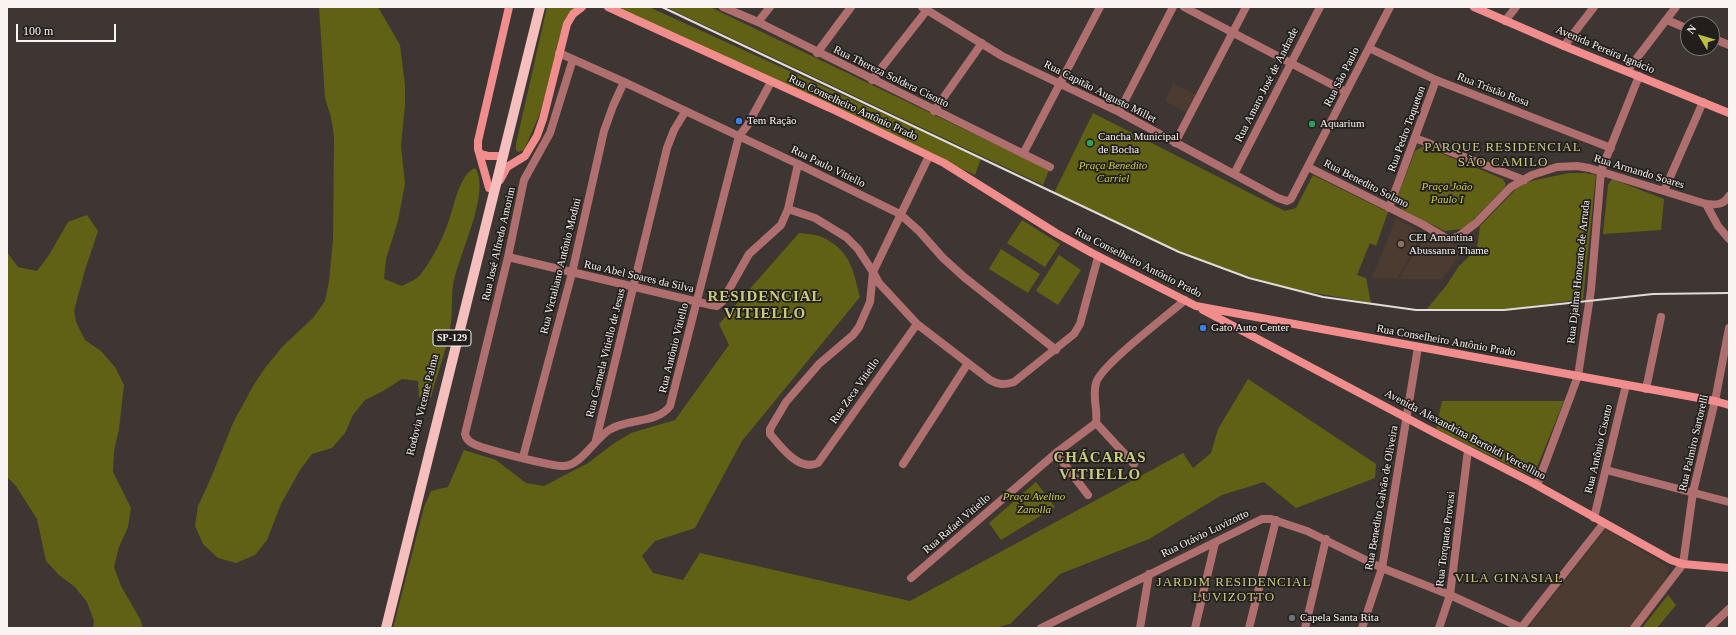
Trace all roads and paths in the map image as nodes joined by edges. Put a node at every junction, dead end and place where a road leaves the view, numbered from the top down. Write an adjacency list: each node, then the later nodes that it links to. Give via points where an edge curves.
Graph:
1 (509, 7): 50 (main road, via 479,128)
2 (534, 7): 27 (main road, SP-129)
3 (540, 7): 27 (main road, Rodovia Vicente Palma / SP-129)
4 (582, 7): 29 (main road, via 576,10 568,22)
5 (608, 7): 38 (main road, Rua Conselheiro Antônio Prado)
6 (723, 7): 22 (street, Rua Thereza Soldera Cisotto)
7 (770, 7): 22 (street)
8 (851, 7): 30 (street)
9 (1100, 7): 39 (street)
10 (1173, 7): 44 (street)
11 (1184, 7): 24 (street)
12 (1246, 7): 24 (street)
13 (1320, 7): 32 (street, Rua Amaro José de Andrade)
14 (1390, 7): 28 (street, Rua São Paulo)
15 (1474, 7): 21 (main road, Avenida Pereira Ignácio)
16 (1516, 7): 21 (street)
17 (1594, 7): 26 (street)
18 (1676, 7): 20 (street)
19 (924, 9): 25 (street, Rua Capitão Augusto Millet); 35 (street)
20 (1668, 20): 23 (street); 33 (street)
21 (1505, 21): 26 (main road, Avenida Pereira Ignácio)
22 (758, 22): 30 (street, Rua Thereza Soldera Cisotto)
23 (1680, 25)
24 (1233, 32): 32 (street); 48 (street)
25 (982, 43): 39 (street, Rua Capitão Augusto Millet, via 1002,56); 42 (street)
26 (1564, 46): 33 (main road, Avenida Pereira Ignácio)
27 (527, 48): 51 (main road, Rodovia Vicente Palma / SP-129)
28 (1369, 48): 36 (street, Rua Tristão Rosa); 40 (street, Rua São Paulo)
29 (559, 53): 31 (street, Rua Paulo Vitiello); 53 (main road, via 543,119 537,136)
30 (817, 53): 35 (street, Rua Thereza Soldera Cisotto)
31 (573, 59): 37 (street, Rua Paulo Vitiello); 72 (street, Rua José Alfredo Amorim, via 550,133 524,180)
32 (1291, 63): 40 (street); 59 (street, Rua Amaro José de Andrade)
33 (1627, 72): 34 (main road, Avenida Pereira Ignácio)
34 (1639, 76): 41 (main road, Avenida Pereira Ignácio); 49 (street, Rua Djalma Honorato de Arruda)
35 (872, 80): 42 (street, Rua Thereza Soldera Cisotto)
36 (1436, 80): 47 (street, Rua Pedro Toqueton); 49 (street, Rua Tristão Rosa)
37 (624, 82): 43 (street, Rua Paulo Vitiello); 75 (street, Rua Victaliano Antônio Modini, via 604,131)
38 (771, 82): 46 (street, Rua Antônio Vitiello); 54 (main road, Rua Conselheiro Antônio Prado)
39 (1061, 84): 44 (street, Rua Capitão Augusto Millet); 52 (street)
40 (1346, 92): 57 (street, Rua São Paulo)
41 (1702, 102): 45 (main road, Avenida Pereira Ignácio); 62 (street)
42 (934, 111): 52 (street, Rua Thereza Soldera Cisotto)
43 (685, 112): 46 (street, Rua Paulo Vitiello); 76 (street, Rua Carmela Vitiello de Jesus, via 667,148)
44 (1119, 112): 48 (street, Rua Capitão Augusto Millet)
45 (1729, 113)
46 (739, 136): 55 (street, Rua Paulo Vitiello); 78 (street, Rua Antônio Vitiello)
47 (1415, 138): 60 (street); 67 (street, Rua Pedro Toqueton)
48 (1175, 143): 59 (street, Rua Capitão Augusto Millet)
49 (1611, 148): 58 (street, Rua Djalma Honorato de Arruda)
50 (480, 154): 51 (main road); 61 (main road)
51 (500, 154): 53 (main road, via 511,159); 61 (main road, Rodovia Vicente Palma / SP-129); 64 (main road, Rodovia Vicente Palma / SP-129)
52 (1024, 154): 56 (street, Rua Thereza Soldera Cisotto)
53 (524, 156): 64 (main road, via 506,168)
54 (930, 156): 69 (street); 73 (main road, Rua Conselheiro Antônio Prado)
55 (798, 164): 68 (street, Rua Abel Soares da Silva); 69 (street, Rua Paulo Vitiello)
56 (1050, 167)
57 (1308, 167): 65 (street, Rua São Paulo); 67 (street, Rua Benedito Solano)
58 (1601, 171): 60 (street, Rua Armando Soares, via 1577,166 1557,167 1533,174); 62 (street, Rua Armando Soares); 88 (street, Rua Djalma Honorato de Arruda, via 1591,290)
59 (1234, 174): 65 (street, Rua Capitão Augusto Millet, via 1282,200)
60 (1524, 180): 70 (street, Rua Armando Soares, via 1511,187)
61 (489, 188): 119 (main road, Rodovia Vicente Palma / SP-129)
62 (1664, 191): 66 (street, Rua Armando Soares)
63 (1729, 196): 66 (street, Rua Armando Soares, via 1718,204)
64 (494, 198): 120 (main road, Rodovia Vicente Palma / SP-129)
65 (1291, 199)
66 (1706, 204): 71 (street, via 1718,226)
67 (1389, 208): 70 (street, Rua Benedito Solano, via 1446,238)
68 (788, 209): 74 (street, via 815,218 846,237 858,249); 78 (street, Rua Abel Soares da Silva, via 781,226 749,254 722,302 717,306)
69 (900, 214): 74 (street); 86 (street, Rua Paulo Vitiello, via 964,277)
70 (1458, 238)
71 (1729, 239)
72 (508, 257): 75 (street, Rua Abel Soares da Silva); 95 (street, Rua José Alfredo Amorim, via 465,428 464,434)
73 (1098, 257): 77 (main road, Rua Conselheiro Antônio Prado); 86 (street, via 1080,324 1074,334)
74 (873, 272): 82 (street, via 879,283); 82 (street, Rua Zeca Vitiello, via 870,302 859,327 819,364 786,402 770,429 770,434 795,460 807,465 820,461)
75 (572, 273): 76 (street, Rua Abel Soares da Silva); 99 (street, Rua Victaliano Antônio Modini)
76 (634, 287): 78 (street, Rua Abel Soares da Silva); 96 (street, Rua Carmela Vitiello de Jesus)
77 (1185, 300): 79 (main road, Rua Conselheiro Antônio Prado); 94 (street, via 1099,376 1095,388)
78 (696, 302): 96 (street, Rua Antônio Vitiello, via 670,406 666,412 615,427)
79 (1196, 306): 80 (main road, Rua Conselheiro Antônio Prado); 83 (main road, Avenida Alexandrina Bertoldi Vercellino)
80 (1237, 314): 83 (main road); 85 (main road, Rua Conselheiro Antônio Prado)
81 (1661, 317): 90 (street)
82 (917, 324): 87 (street)
83 (1234, 327): 93 (main road, Avenida Alexandrina Bertoldi Vercellino)
84 (1729, 328): 91 (street, Rua Palmiro Sartorelli)
85 (1418, 347): 88 (main road, Rua Conselheiro Antônio Prado); 93 (street, Rua Benedito Galvão de Oliveira)
86 (1056, 350): 87 (street, via 1014,382 1004,385 990,380)
87 (968, 362): 100 (street)
88 (1578, 376): 89 (main road, Rua Conselheiro Antônio Prado); 103 (street, Rua Djalma Honorato de Arruda)
89 (1626, 385): 90 (main road, Rua Conselheiro Antônio Prado); 102 (street, Rua Antônio Cisotto)
90 (1646, 389): 91 (main road, Rua Conselheiro Antônio Prado)
91 (1715, 401): 92 (main road, Rua Conselheiro Antônio Prado); 104 (street, Rua Palmiro Sartorelli)
92 (1729, 405)
93 (1407, 418): 97 (main road, Avenida Alexandrina Bertoldi Vercellino); 113 (street, Rua Benedito Galvão de Oliveira)
94 (1096, 423): 98 (street, Rua Rafael Vitiello); 101 (street)
95 (467, 439): 99 (street, Rua Antônio Vitiello, via 484,448)
96 (596, 440): 99 (street, Rua Antônio Vitiello, via 581,457 564,466)
97 (1468, 450): 103 (main road, Avenida Alexandrina Bertoldi Vercellino); 117 (street, Rua Torquato Provasi)
98 (1056, 453): 105 (street); 116 (street, Rua Rafael Vitiello)
99 (523, 457)
100 (903, 464)
101 (1134, 464)
102 (1606, 470): 104 (street); 107 (street, Rua Antônio Cisotto)
103 (1538, 485): 107 (main road, Avenida Alexandrina Bertoldi Vercellino)
104 (1693, 492): 106 (street); 112 (street, Rua Palmiro Sartorelli)
105 (1088, 495)
106 (1729, 502)
107 (1594, 518): 109 (main road, Avenida Alexandrina Bertoldi Vercellino)
108 (1276, 520): 110 (street, Rua Otávio Luvizotto); 111 (street, Rua Otávio Luvizotto, via 1262,519); 124 (street)
109 (1604, 523): 112 (main road, Avenida Alexandrina Bertoldi Vercellino); 128 (street)
110 (1326, 539): 113 (street, Rua Otávio Luvizotto); 125 (street)
111 (1215, 543): 115 (street, Rua Otávio Luvizotto); 123 (street)
112 (1683, 564): 114 (main road, Avenida Alexandrina Bertoldi Vercellino); 129 (street)
113 (1382, 568): 117 (street, Rua Otávio Luvizotto); 126 (street, Rua Benedito Galvão de Oliveira)
114 (1729, 568)
115 (1149, 574): 121 (street, Rua Otávio Luvizotto); 122 (street)
116 (911, 578)
117 (1450, 594): 127 (street, Rua Torquato Provasi); 128 (street, Rua Otávio Luvizotto)
118 (1729, 610): 130 (street)
119 (382, 628)
120 (386, 628)
121 (1041, 628)
122 (1140, 628)
123 (1195, 628)
124 (1249, 628)
125 (1305, 628)
126 (1362, 628)
127 (1439, 628)
128 (1521, 628)
129 (1634, 628)
130 (1709, 628)

